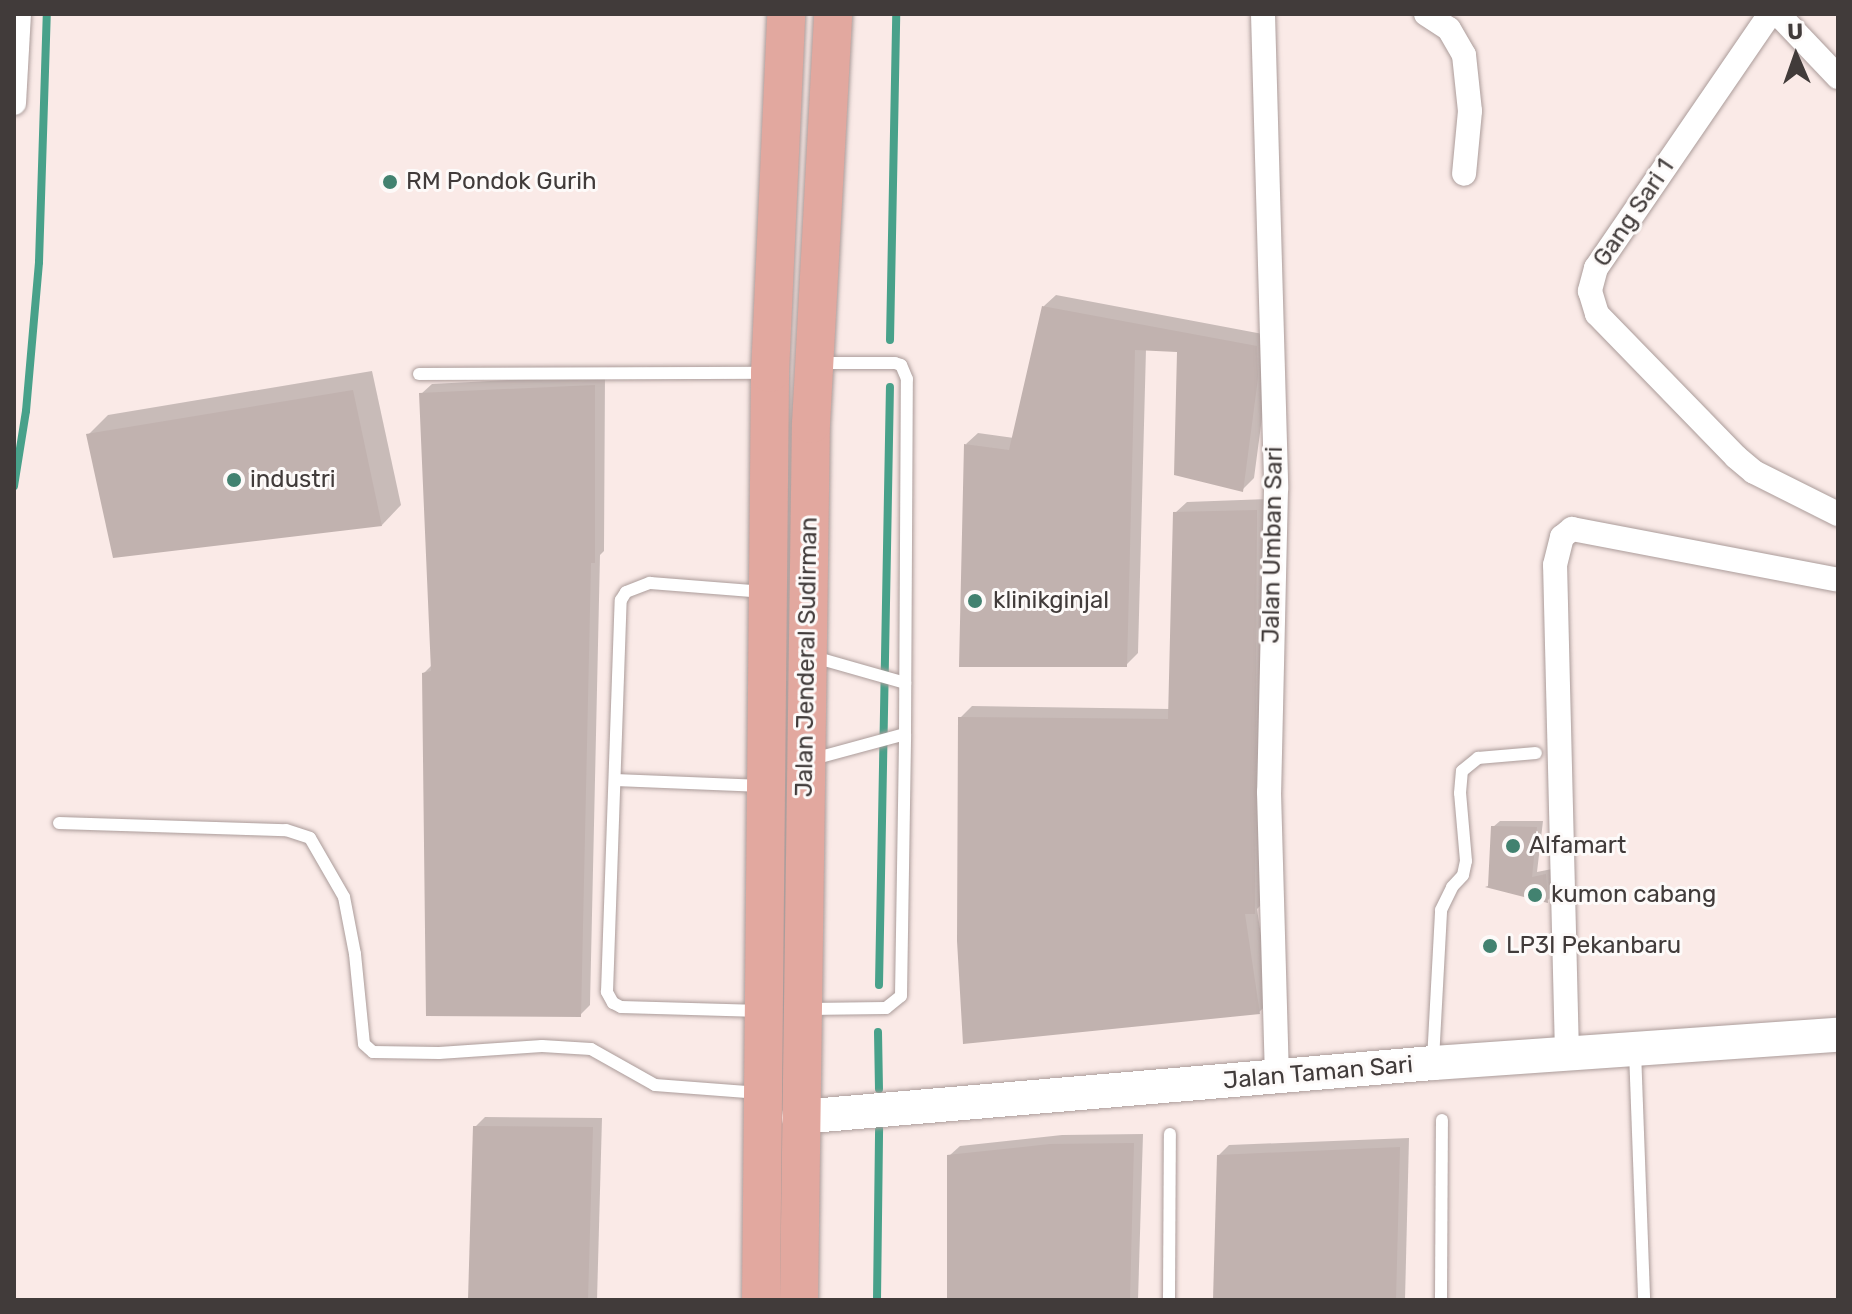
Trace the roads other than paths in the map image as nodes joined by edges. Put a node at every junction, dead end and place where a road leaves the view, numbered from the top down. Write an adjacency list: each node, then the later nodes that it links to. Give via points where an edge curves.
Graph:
1 (19, 14): 9 (street)
2 (786, 14): 12 (main road, Jalan Jenderal Sudirman)
3 (833, 14): 11 (main road, Jalan Jenderal Sudirman)
4 (1263, 14): 31 (street, Jalan Umban Sari, via 1276,489 1269,792)
5 (1426, 14): 10 (street, via 1449,29 1464,55 1470,111)
6 (1770, 14): 14 (street, Gang Sari 1, via 1596,268 1590,291 1597,314 1736,457 1754,472)
7 (1778, 14): 8 (street)
8 (1838, 77)
9 (14, 103)
10 (1464, 174)
11 (814, 363): 17 (main road, Jalan Jenderal Sudirman); 18 (lane, via 895,363 907,379)
12 (770, 373): 13 (lane); 16 (main road, Jalan Jenderal Sudirman)
13 (419, 374)
14 (1838, 514)
15 (1837, 578): 29 (street, via 1572,529 1562,537 1555,565)
16 (769, 592): 22 (lane, via 650,583 626,592 621,600); 23 (main road, Jalan Jenderal Sudirman)
17 (807, 655): 18 (lane); 21 (main road, Jalan Jenderal Sudirman)
18 (900, 681): 19 (lane)
19 (900, 736): 21 (lane); 25 (lane, via 901,996 886,1008)
20 (1536, 753): 30 (lane, via 1478,758 1462,771 1466,861 1441,910)
21 (806, 760): 25 (main road, Jalan Jenderal Sudirman)
22 (615, 780): 23 (lane); 26 (lane, via 609,999 621,1007)
23 (763, 786): 26 (main road, Jalan Jenderal Sudirman)
24 (59, 823): 32 (lane, via 286,830 310,838 344,897 364,1044 373,1052 591,1049 655,1085)
25 (801, 1009): 33 (main road, Jalan Jenderal Sudirman)
26 (762, 1011): 32 (main road, Jalan Jenderal Sudirman)
27 (1838, 1035): 28 (street, Jalan Taman Sari)
28 (1635, 1051): 29 (street, Jalan Taman Sari); 40 (lane)
29 (1567, 1054): 30 (street, Jalan Taman Sari)
30 (1433, 1063): 31 (street, Jalan Taman Sari)
31 (1277, 1076): 33 (street, Jalan Taman Sari)
32 (762, 1093): 36 (main road, Jalan Jenderal Sudirman)
33 (799, 1117): 37 (main road, Jalan Jenderal Sudirman)
34 (1442, 1120): 39 (lane)
35 (1170, 1134): 38 (lane)
36 (761, 1300)
37 (799, 1300)
38 (1169, 1300)
39 (1441, 1300)
40 (1644, 1300)

